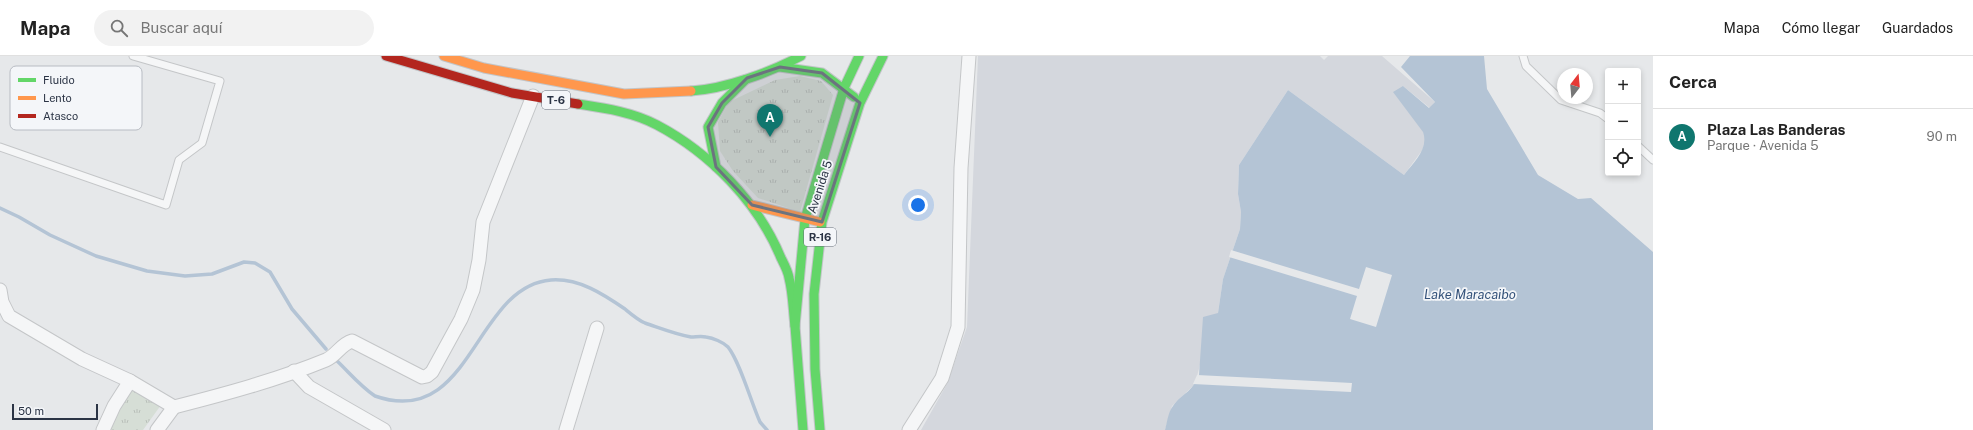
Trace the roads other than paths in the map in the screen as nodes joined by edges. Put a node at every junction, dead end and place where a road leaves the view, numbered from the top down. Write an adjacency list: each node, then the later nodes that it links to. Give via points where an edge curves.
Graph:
1 (133, 56): 15 (lane, via 220,81 202,143 179,160 166,205)
2 (386, 56): 12 (main road, T-6, via 512,93)
3 (444, 56): 10 (main road, T-6, via 484,68 624,94 708,90)
4 (801, 56): 9 (main road)
5 (859, 56): 11 (main road, Avenida 5 / R-16)
6 (883, 56): 13 (main road, Avenida 5 / R-16)
7 (968, 56): 34 (street, via 961,168 958,327 942,378)
8 (1523, 56): 14 (lane, via 1526,66 1561,100)
9 (780, 67): 10 (main road, T-6); 11 (main road, T-6, via 822,73)
10 (747, 78): 18 (main road, via 722,103 708,126)
11 (844, 88): 13 (main road, T-6); 20 (main road, Avenida 5 / R-16)
12 (533, 96): 18 (main road, T-6, via 616,110 656,124); 25 (street, via 483,222 473,290 461,319 432,372 422,377 352,341 347,342 328,360)
13 (860, 103): 21 (main road, Avenida 5 / R-16)
14 (1605, 117)
15 (0, 147)
16 (1641, 148): 17 (lane)
17 (1652, 156)
18 (716, 167): 19 (main road, T-6)
19 (752, 206): 20 (main road); 23 (main road, via 776,245 789,277)
20 (805, 219): 21 (main road); 23 (main road, Avenida 5 / R-16)
21 (822, 222): 33 (main road, Avenida 5 / R-16, via 814,294 815,369)
22 (0, 290): 26 (street, via 2,302 9,316 82,359)
23 (795, 326): 32 (main road, Avenida 5 / R-16)
24 (598, 328): 31 (street)
25 (294, 371): 27 (street); 30 (street, via 309,386)
26 (130, 380): 27 (street); 28 (street)
27 (174, 407): 29 (street)
28 (103, 430)
29 (157, 430)
30 (384, 430)
31 (566, 430)
32 (803, 430)
33 (820, 430)
34 (909, 430)

